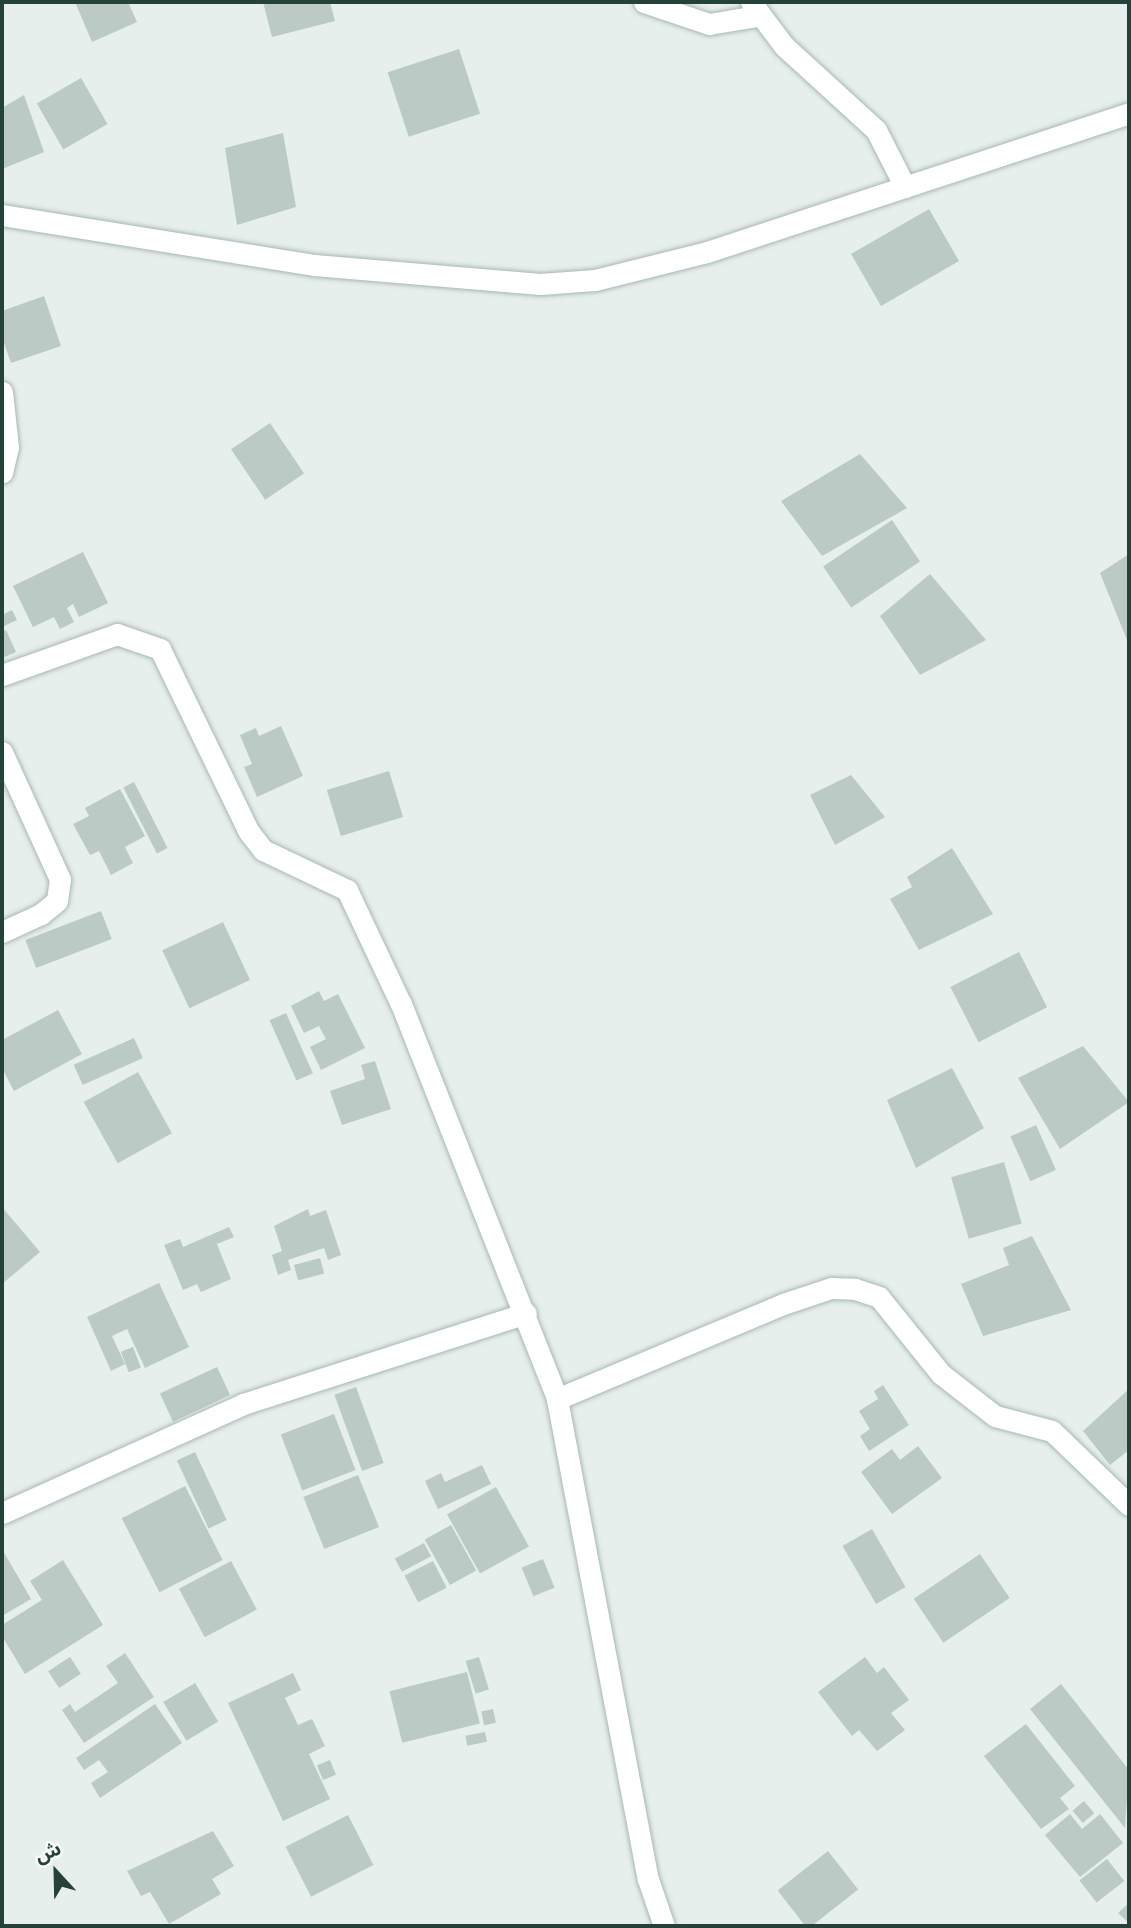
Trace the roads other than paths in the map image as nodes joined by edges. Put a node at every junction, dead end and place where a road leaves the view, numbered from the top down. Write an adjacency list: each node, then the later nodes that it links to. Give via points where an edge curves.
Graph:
1 (643, 2): 2 (street, via 709,24)
2 (754, 9): 4 (street, via 876,130)
3 (1129, 113): 4 (street)
4 (905, 187): 5 (street, via 659,267 540,284 314,265)
5 (2, 215)
6 (2, 391): 7 (street, via 8,447)
7 (2, 472)
8 (2, 675): 11 (street, via 117,634 160,649 249,832 263,850 347,890 401,1004)
9 (2, 752): 10 (street, via 60,879 57,901)
10 (2, 932)
11 (526, 1313): 12 (street); 14 (street, via 243,1404)
12 (557, 1399): 13 (street, via 783,1304 831,1288 855,1289 879,1297 941,1374 995,1416 1052,1431); 15 (street, via 648,1879)
13 (1129, 1505)
14 (2, 1513)
15 (664, 1926)

